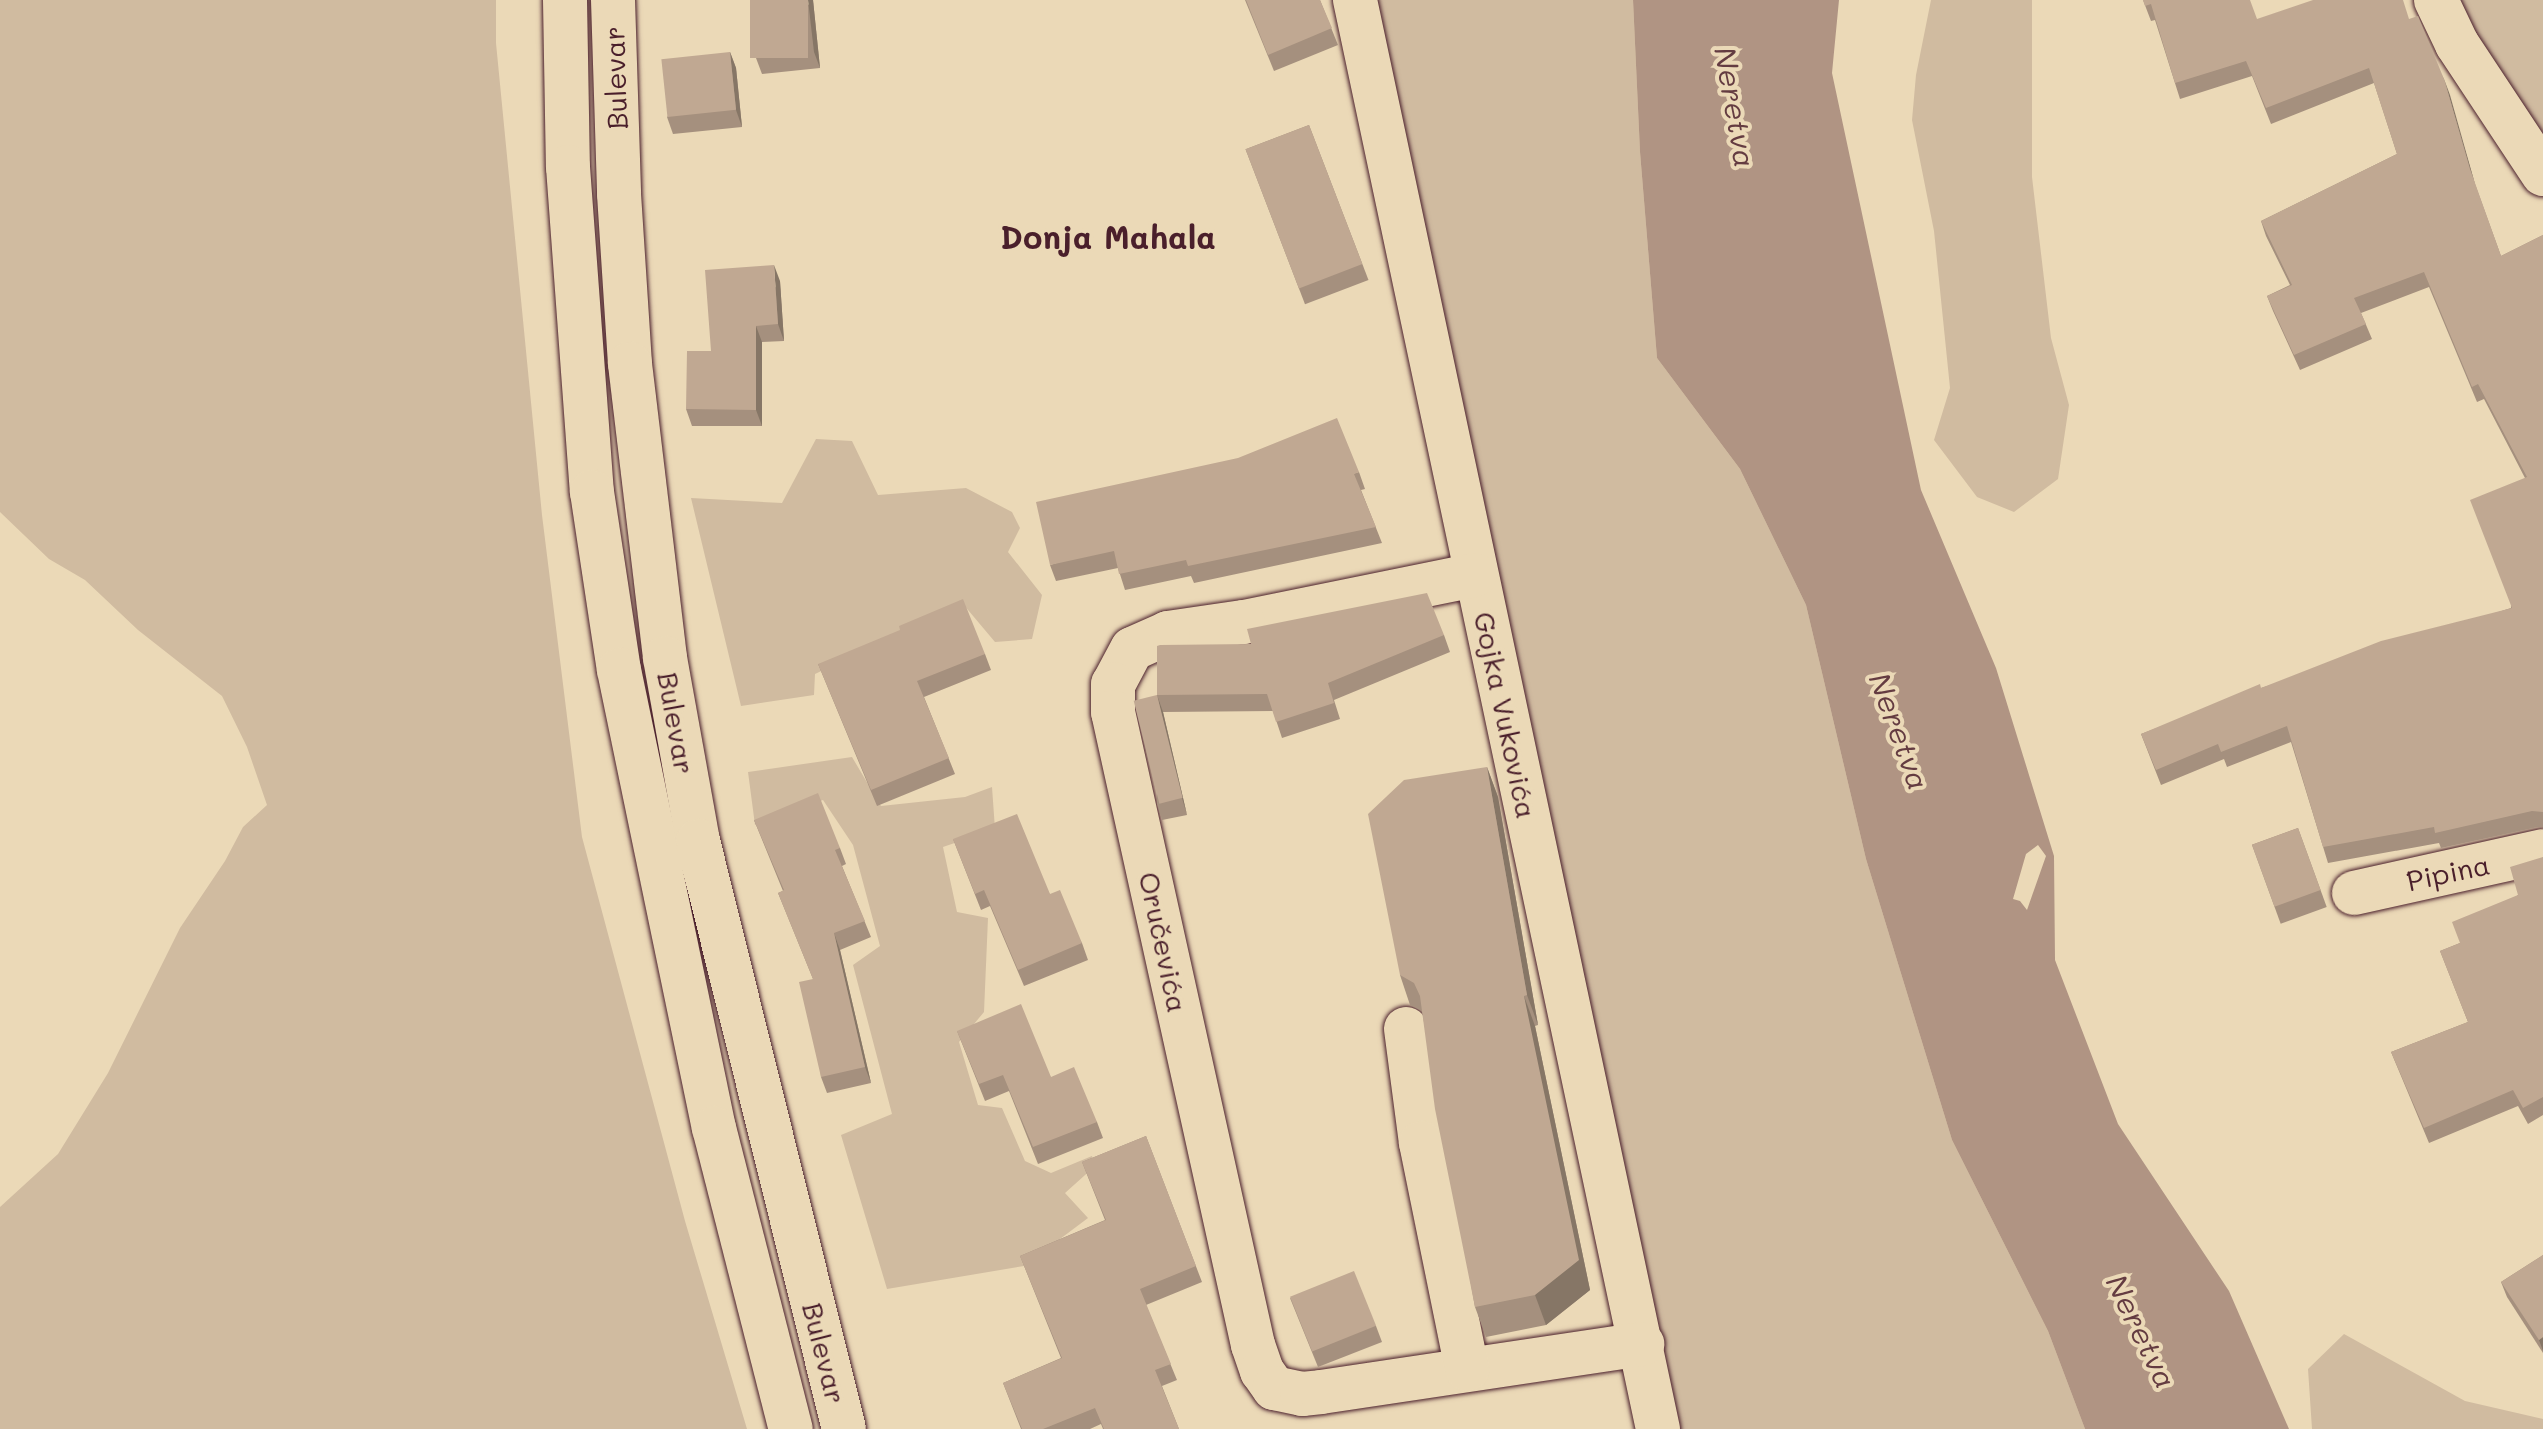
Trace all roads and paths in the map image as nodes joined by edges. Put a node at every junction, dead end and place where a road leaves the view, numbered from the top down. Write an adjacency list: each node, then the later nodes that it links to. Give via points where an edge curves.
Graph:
1 (565, 0): 12 (street, via 568,167 587,434 619,670 714,1128)
2 (613, 0): 13 (street, Bulevar, via 630,364 665,658 698,841)
3 (1355, 0): 6 (street, Gojka Vukovića)
4 (2436, 0): 5 (street, via 2457,44)
5 (2543, 174)
6 (1475, 575): 10 (street, Gojka Vukovića); 11 (street, Oručevića, via 1168,633 1132,649 1113,684 1113,712 1262,1371 1274,1388 1302,1394)
7 (2543, 851): 8 (street, Pipina)
8 (2354, 893)
9 (1406, 1029): 11 (street, via 1421,1143)
10 (1642, 1344): 11 (street, Oručevića); 14 (street, Gojka Vukovića)
11 (1467, 1369)
12 (791, 1429)
13 (844, 1429)
14 (1658, 1429)

